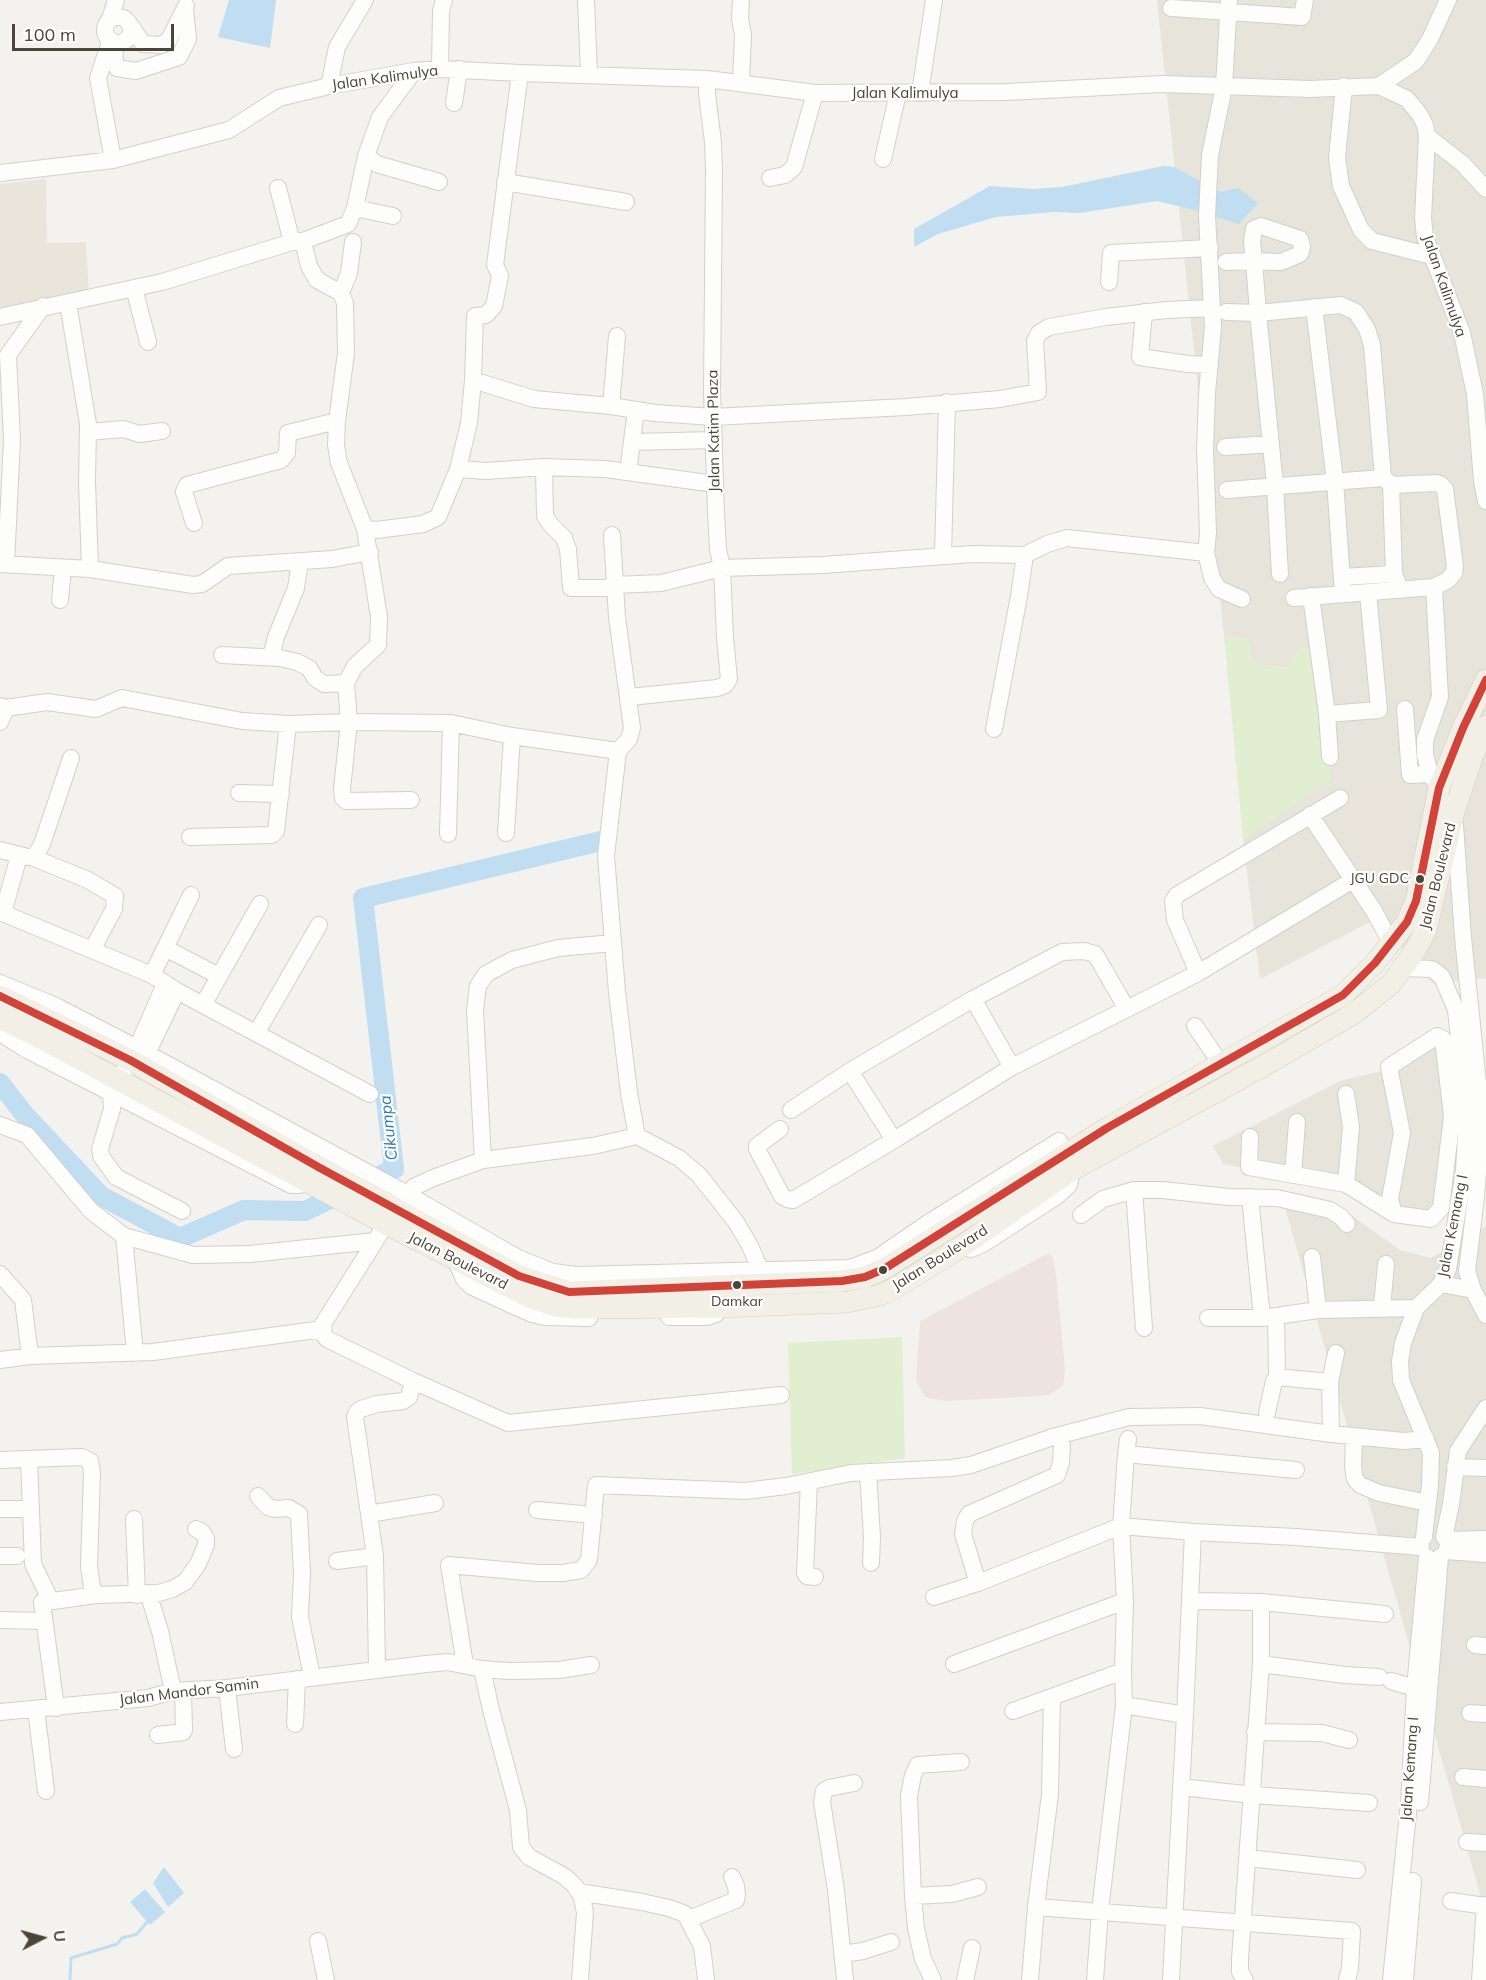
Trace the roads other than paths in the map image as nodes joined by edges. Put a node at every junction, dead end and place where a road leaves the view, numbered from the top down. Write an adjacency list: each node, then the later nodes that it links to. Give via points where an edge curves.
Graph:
1 (365, 0): 21 (street, via 338,47)
2 (444, 0): 14 (street)
3 (586, 0): 18 (street)
4 (741, 0): 20 (street)
5 (934, 0): 27 (street)
6 (1305, 0): 9 (street, via 1302,17)
7 (1448, 0): 23 (street, via 1416,61)
8 (186, 5): 12 (street, via 169,40 161,45 143,44); 13 (street, via 188,39 179,57 136,72 117,68)
9 (1228, 5): 11 (street); 24 (street)
10 (111, 6): 12 (street); 13 (street, via 105,32)
11 (1171, 8)
12 (131, 26): 13 (street, via 127,41)
13 (113, 42): 32 (street, via 98,78)
14 (440, 69): 15 (street, Jalan Kalimulya); 16 (street, Jalan Kalimulya)
15 (459, 69): 17 (street, Jalan Kalimulya); 28 (street)
16 (414, 71): 21 (street, Jalan Kalimulya); 30 (street, via 380,117)
17 (520, 73): 18 (street, Jalan Kalimulya); 36 (street)
18 (589, 74): 19 (street, Jalan Kalimulya)
19 (707, 78): 20 (street, Jalan Kalimulya); 64 (street, Jalan Katim Plaza, via 714,171)
20 (741, 82): 25 (street, Jalan Kalimulya)
21 (329, 86): 32 (street, Jalan Kalimulya, via 279,98 229,130)
22 (1344, 86): 23 (street, Jalan Kalimulya); 24 (street, Jalan Kalimulya); 45 (street, via 1337,158 1341,186 1361,230 1372,241)
23 (1379, 86): 29 (street, Jalan Kalimulya, via 1407,99 1420,115)
24 (1224, 87): 27 (street, Jalan Kalimulya, via 1163,84); 44 (street, via 1210,154)
25 (815, 93): 26 (street, Jalan Kalimulya); 34 (street, via 794,167 785,175)
26 (898, 93): 27 (street, Jalan Kalimulya); 31 (street)
27 (920, 93)
28 (454, 104)
29 (1427, 136): 38 (street, via 1463,164); 45 (street, Jalan Kalimulya, via 1423,218)
30 (366, 156): 35 (street, via 377,164); 40 (street)
31 (883, 159)
32 (113, 160): 33 (street, Jalan Kalimulya)
33 (0, 173)
34 (770, 178)
35 (439, 182)
36 (505, 182): 39 (street); 60 (street, via 495,265 500,276 494,306 486,315 475,316)
37 (278, 188): 42 (street)
38 (1486, 189)
39 (626, 202)
40 (355, 208): 41 (street); 42 (street, via 348,224)
41 (393, 216)
42 (298, 241): 48 (street); 49 (street, via 317,280)
43 (353, 242): 49 (street, via 349,273)
44 (1210, 248): 47 (street, via 1111,253); 53 (street)
45 (1432, 255): 66 (street, Jalan Kalimulya, via 1462,333)
46 (1226, 262): 55 (street, via 1254,261)
47 (1109, 282)
48 (134, 288): 50 (street); 58 (street)
49 (341, 293): 65 (street, via 345,303 346,353)
50 (68, 303): 51 (street); 68 (street)
51 (43, 306): 56 (street); 91 (street, via 9,355 12,439)
52 (1314, 307): 55 (street); 77 (street); 78 (street, via 1341,305 1356,312 1367,329)
53 (1219, 310): 54 (street); 55 (street); 59 (street, via 1213,327)
54 (1143, 312): 59 (street, via 1140,357); 61 (street, via 1076,321 1039,333 1035,341 1038,392)
55 (1258, 313): 72 (street)
56 (0, 316)
57 (617, 336): 62 (street)
58 (148, 342)
59 (1210, 365): 87 (street, via 1205,449)
60 (473, 380): 62 (street, via 534,399); 75 (street, via 469,423)
61 (947, 402): 64 (street); 88 (street)
62 (611, 406): 63 (street)
63 (636, 410): 64 (street); 70 (street)
64 (713, 417): 69 (street, Jalan Katim Plaza)
65 (337, 421): 83 (street, via 288,433 287,453 281,460 187,485 184,492); 84 (street, via 339,463)
66 (1478, 421): 71 (street); 82 (street, Jalan Kalimulya)
67 (162, 431): 68 (street)
68 (88, 432): 94 (street)
69 (714, 440): 70 (street); 79 (street, Jalan Katim Plaza)
70 (632, 441): 76 (street)
71 (1486, 441)
72 (1271, 444): 73 (street); 80 (street)
73 (1225, 447)
74 (544, 467): 75 (street); 76 (street); 97 (street, via 545,516 564,538 568,549 571,588)
75 (458, 469): 84 (street, via 438,517 423,524 377,531)
76 (628, 472): 79 (street)
77 (1335, 481): 78 (street); 80 (street); 98 (street)
78 (1387, 481): 96 (street); 99 (street, via 1436,483 1445,489 1455,566 1448,580)
79 (715, 484): 93 (street, Jalan Katim Plaza)
80 (1275, 486): 81 (street); 95 (street)
81 (1227, 490)
82 (1486, 501)
83 (194, 523)
84 (365, 529): 86 (street)
85 (612, 535): 97 (street)
86 (369, 552): 90 (street); 106 (street, via 379,617 378,645 356,666)
87 (1206, 553): 89 (street, via 1068,538); 101 (street, via 1219,589)
88 (943, 555): 89 (street); 93 (street)
89 (1024, 555): 117 (street)
90 (300, 561): 94 (street, via 228,566 202,584 193,585); 104 (street, via 296,588)
91 (3, 564): 92 (street)
92 (63, 568): 94 (street); 102 (street)
93 (722, 568): 97 (street, via 661,583); 107 (street, Jalan Katim Plaza, via 729,679 725,685)
94 (90, 569)
95 (1280, 574)
96 (1397, 581): 98 (street); 99 (street); 100 (street)
97 (614, 585): 107 (street)
98 (1342, 585): 100 (street); 112 (street, via 1303,597)
99 (1434, 588): 108 (street, via 1440,697)
100 (1368, 593): 110 (street)
101 (1242, 599)
102 (60, 600)
103 (222, 654): 104 (street)
104 (271, 657): 106 (street, via 309,668 324,684)
105 (1486, 680): 122 (main road, Jalan Boulevard)
106 (346, 683): 113 (street)
107 (630, 697): 119 (street, via 632,728)
108 (1436, 705): 109 (street); 122 (street, via 1425,740 1425,755)
109 (1405, 709): 110 (street); 122 (street, via 1410,775)
110 (1379, 710): 112 (street)
111 (2, 712): 115 (street, via 48,702 96,709 122,698 242,721)
112 (1327, 714): 120 (street)
113 (349, 722): 114 (street); 115 (street); 126 (street, via 342,789 345,801)
114 (451, 723): 118 (street); 130 (street)
115 (288, 724): 124 (street)
116 (1486, 726): 127 (main road, Jalan Boulevard)
117 (994, 729)
118 (512, 736): 119 (street); 129 (street)
119 (618, 750): 139 (street, via 606,856)
120 (1330, 757)
121 (71, 758): 133 (street, via 42,844)
122 (1435, 781): 140 (main road, Jalan Boulevard, via 1416,901 1407,922)
123 (239, 794): 124 (street)
124 (281, 794): 131 (street, via 276,831 272,835)
125 (1340, 798): 128 (street)
126 (411, 800)
127 (1454, 812): 143 (main road, Jalan Boulevard, via 1426,930); 162 (street, Jalan Kemang I)
128 (1310, 815): 134 (street); 144 (street, via 1177,895 1173,901 1175,920)
129 (506, 833)
130 (448, 834)
131 (190, 837)
132 (0, 850): 133 (street)
133 (26, 857): 137 (street); 142 (street, via 88,880 115,896 114,909)
134 (1353, 880): 140 (street); 144 (street)
135 (191, 895): 141 (street)
136 (260, 904): 145 (street)
137 (1, 912): 142 (street)
138 (319, 925): 155 (street)
139 (613, 943): 170 (street); 174 (street, via 558,948 512,960 486,974 477,986)
140 (1391, 943): 159 (main road, Jalan Boulevard, via 1343,995)
141 (165, 948): 145 (street); 146 (street)
142 (92, 950): 146 (street)
143 (1402, 968): 153 (street, Jalan Kemang I, via 1432,969 1442,977); 173 (main road, Jalan Boulevard, via 1391,984 1353,1014 1260,1068)
144 (1198, 973): 151 (street)
145 (219, 976): 150 (street)
146 (165, 983): 150 (street); 158 (street, via 156,1021)
147 (0, 984): 158 (street, via 56,1006)
148 (0, 996): 158 (main road, Jalan Boulevard)
149 (973, 999): 151 (street, via 1062,952 1084,951 1095,954); 160 (street); 161 (street)
150 (203, 1005): 155 (street)
151 (1127, 1010): 160 (street)
152 (0, 1018): 163 (main road, Jalan Boulevard)
153 (1458, 1025): 157 (street); 162 (street, Jalan Kemang I)
154 (1195, 1026): 159 (street)
155 (257, 1032): 164 (street)
156 (0, 1033): 163 (street, via 27,1050)
157 (1437, 1036): 183 (street, via 1389,1067 1402,1133 1390,1199); 183 (street, via 1443,1039 1452,1116 1441,1208 1431,1219)
158 (139, 1057): 163 (street); 176 (main road, Jalan Boulevard); 179 (street)
159 (1221, 1064): 173 (main road, Jalan Boulevard)
160 (1012, 1066): 172 (street)
161 (850, 1071): 166 (street); 172 (street)
162 (1476, 1084): 181 (street, Jalan Kemang I, via 1482,1122)
163 (119, 1093): 176 (main road, Jalan Boulevard, via 176,1111); 182 (street, via 101,1156 116,1177)
164 (370, 1094)
165 (1346, 1094): 177 (street, via 1351,1127)
166 (790, 1110)
167 (1297, 1122): 175 (street)
168 (0, 1125): 187 (street, via 27,1135 91,1210)
169 (780, 1129): 172 (street, via 757,1149 782,1196 793,1200)
170 (637, 1136): 174 (street, via 593,1146); 192 (street, via 679,1158 699,1175 736,1222)
171 (1250, 1137): 175 (street, via 1249,1167)
172 (894, 1140)
173 (1065, 1155): 192 (street, via 935,1218 877,1258 850,1268); 193 (main road, Jalan Boulevard, via 884,1269 842,1281); 196 (main road, Jalan Boulevard, via 963,1245 895,1288 847,1302)
174 (483, 1160): 179 (street, via 433,1178)
175 (1293, 1175): 177 (street)
176 (313, 1177): 186 (main road, Jalan Boulevard); 192 (main road, Jalan Boulevard, via 519,1276 569,1292)
177 (1346, 1184): 183 (street)
178 (1134, 1190): 180 (street); 184 (street, via 1103,1199); 203 (street)
179 (407, 1195): 192 (street, via 518,1258 552,1272)
180 (1250, 1197): 185 (street, via 1277,1198 1330,1210); 201 (street)
181 (1470, 1202): 188 (street, Jalan Kemang I); 194 (street, Jalan Kemang I, via 1456,1213)
182 (182, 1211)
183 (1394, 1214)
184 (1081, 1215)
185 (1347, 1224)
186 (380, 1232): 187 (street, via 250,1254 193,1255); 196 (main road, Jalan Boulevard, via 456,1261 529,1298 556,1306); 204 (street, via 324,1319)
187 (124, 1236): 205 (street)
188 (1475, 1244): 195 (street, Jalan Kemang I, via 1467,1271)
189 (1312, 1257): 199 (street)
190 (1386, 1264): 197 (street)
191 (0, 1274): 207 (street, via 23,1300)
192 (763, 1277): 193 (main road, Jalan Boulevard)
193 (793, 1283): 196 (main road)
194 (1442, 1284): 195 (street); 198 (street, Jalan Kemang I)
195 (1473, 1290): 200 (street, Jalan Kemang I)
196 (797, 1305)
197 (1383, 1307): 198 (street); 199 (street)
198 (1416, 1308): 218 (street, Jalan Kemang I, via 1403,1343 1401,1380)
199 (1318, 1310): 201 (street)
200 (1486, 1316)
201 (1269, 1317): 202 (street); 209 (street)
202 (1208, 1318)
203 (1144, 1328)
204 (322, 1329): 205 (street); 210 (street, via 327,1339)
205 (135, 1353): 207 (street)
206 (1336, 1353): 211 (street)
207 (30, 1356): 208 (street)
208 (0, 1360)
209 (1277, 1377): 211 (street); 214 (street)
210 (413, 1381): 212 (street, via 508,1423); 232 (street, via 409,1397 403,1401 362,1408 355,1417)
211 (1330, 1382): 215 (street)
212 (781, 1395)
213 (1486, 1408): 220 (street, Jalan Kemang I)
214 (1267, 1413)
215 (1332, 1434): 216 (street); 224 (street, via 1200,1416 1129,1417 971,1465)
216 (1354, 1436): 218 (street); 228 (street, via 1353,1467 1360,1485 1378,1493)
217 (1062, 1446): 247 (street, via 1057,1475 969,1514 963,1534)
218 (1428, 1446): 220 (street); 228 (street, Jalan Kemang I)
219 (29, 1459): 221 (street); 230 (street); 249 (street, via 82,1457 90,1461 89,1567)
220 (1456, 1459): 222 (street); 239 (street, Jalan Kemang I)
221 (0, 1460)
222 (1486, 1468)
223 (1296, 1470): 235 (street, via 1127,1447)
224 (868, 1472): 225 (street); 245 (street)
225 (809, 1482): 233 (street, via 745,1491 596,1485); 246 (street, via 805,1573)
226 (258, 1496): 265 (street, via 268,1507 289,1508 299,1514)
227 (435, 1503): 232 (street)
228 (1428, 1503): 239 (street, Jalan Kemang I)
229 (0, 1509): 230 (street)
230 (30, 1509): 249 (street, via 33,1564 50,1599)
231 (537, 1510): 233 (street)
232 (369, 1514): 243 (street)
233 (594, 1515): 260 (street, via 589,1560 581,1570 537,1573 449,1565)
234 (134, 1519): 248 (street)
235 (1121, 1526): 237 (street); 247 (street); 252 (street)
236 (196, 1529): 248 (street, via 206,1538 206,1545 194,1572 172,1589)
237 (1192, 1532): 239 (street); 251 (street)
238 (1486, 1539): 239 (street)
239 (1435, 1547): 240 (street); 267 (street, Jalan Kemang I); 320 (street, Jalan Kemang I)
240 (1486, 1554)
241 (0, 1556): 242 (street)
242 (17, 1556)
243 (375, 1556): 244 (street); 262 (street)
244 (337, 1561)
245 (871, 1563)
246 (815, 1577)
247 (978, 1583): 250 (street)
248 (142, 1594): 249 (street); 268 (street, via 160,1631)
249 (96, 1595)
250 (934, 1597)
251 (1191, 1600): 254 (street); 275 (street)
252 (1125, 1601): 258 (street); 264 (street)
253 (42, 1602): 257 (street)
254 (1261, 1602): 255 (street); 259 (street)
255 (1385, 1614)
256 (0, 1620): 257 (street)
257 (44, 1621): 271 (street)
258 (954, 1664)
259 (1261, 1664): 267 (street, via 1385,1679); 277 (street)
260 (465, 1665): 262 (street, Jalan Mandor Samin, via 448,1662); 263 (street, Jalan Mandor Samin)
261 (591, 1665): 263 (street, Jalan Mandor Samin, via 535,1671)
262 (377, 1669): 265 (street, Jalan Mandor Samin)
263 (482, 1669): 295 (street, via 519,1817 521,1847 529,1857 564,1876)
264 (1123, 1671): 269 (street); 270 (street)
265 (305, 1678): 266 (street, Jalan Mandor Samin); 276 (street)
266 (227, 1688): 268 (street, Jalan Mandor Samin); 280 (street)
267 (1415, 1688): 319 (street, Jalan Kemang I, via 1409,1803)
268 (178, 1691): 271 (street, Jalan Mandor Samin); 278 (street, via 184,1730)
269 (1052, 1697): 273 (street); 299 (street, via 1050,1794)
270 (1124, 1706): 275 (street); 300 (street)
271 (56, 1708): 272 (street, Jalan Mandor Samin)
272 (36, 1709): 274 (street, Jalan Mandor Samin); 286 (street)
273 (1013, 1711)
274 (0, 1712)
275 (1185, 1715): 285 (street)
276 (296, 1724)
277 (1255, 1732): 279 (street); 287 (street)
278 (158, 1735)
279 (1333, 1736)
280 (234, 1749)
281 (961, 1762): 296 (street, via 924,1763 915,1769 909,1796)
282 (1463, 1777): 283 (street)
283 (1486, 1779)
284 (854, 1783): 307 (street, via 829,1788 824,1791 822,1802)
285 (1181, 1787): 287 (street); 301 (street)
286 (46, 1791)
287 (1252, 1795): 288 (street); 291 (street)
288 (1369, 1803)
289 (1467, 1842): 290 (street)
290 (1486, 1843)
291 (1248, 1858): 292 (street); 303 (street)
292 (1358, 1870)
293 (732, 1877): 302 (street, via 736,1900)
294 (978, 1887): 296 (street, via 952,1894)
295 (579, 1892): 302 (street, via 669,1908); 309 (street, via 585,1913)
296 (913, 1896): 312 (street, via 923,1959)
297 (1451, 1901): 298 (street)
298 (1486, 1905): 321 (street)
299 (1036, 1907): 300 (street); 314 (street)
300 (1100, 1911): 301 (street); 315 (street)
301 (1174, 1917): 303 (street); 316 (street)
302 (689, 1919): 310 (street, via 702,1946)
303 (1244, 1922): 317 (street, via 1240,1972); 318 (street, via 1352,1931)
304 (318, 1941): 308 (street)
305 (891, 1942): 307 (street)
306 (972, 1948): 313 (street)
307 (842, 1954): 311 (street)
308 (326, 1980)
309 (579, 1980)
310 (706, 1980)
311 (845, 1980)
312 (933, 1980)
313 (965, 1980)
314 (1030, 1980)
315 (1095, 1980)
316 (1171, 1980)
317 (1245, 1980)
318 (1347, 1980)
319 (1391, 1980)
320 (1405, 1980)
321 (1480, 1980)

